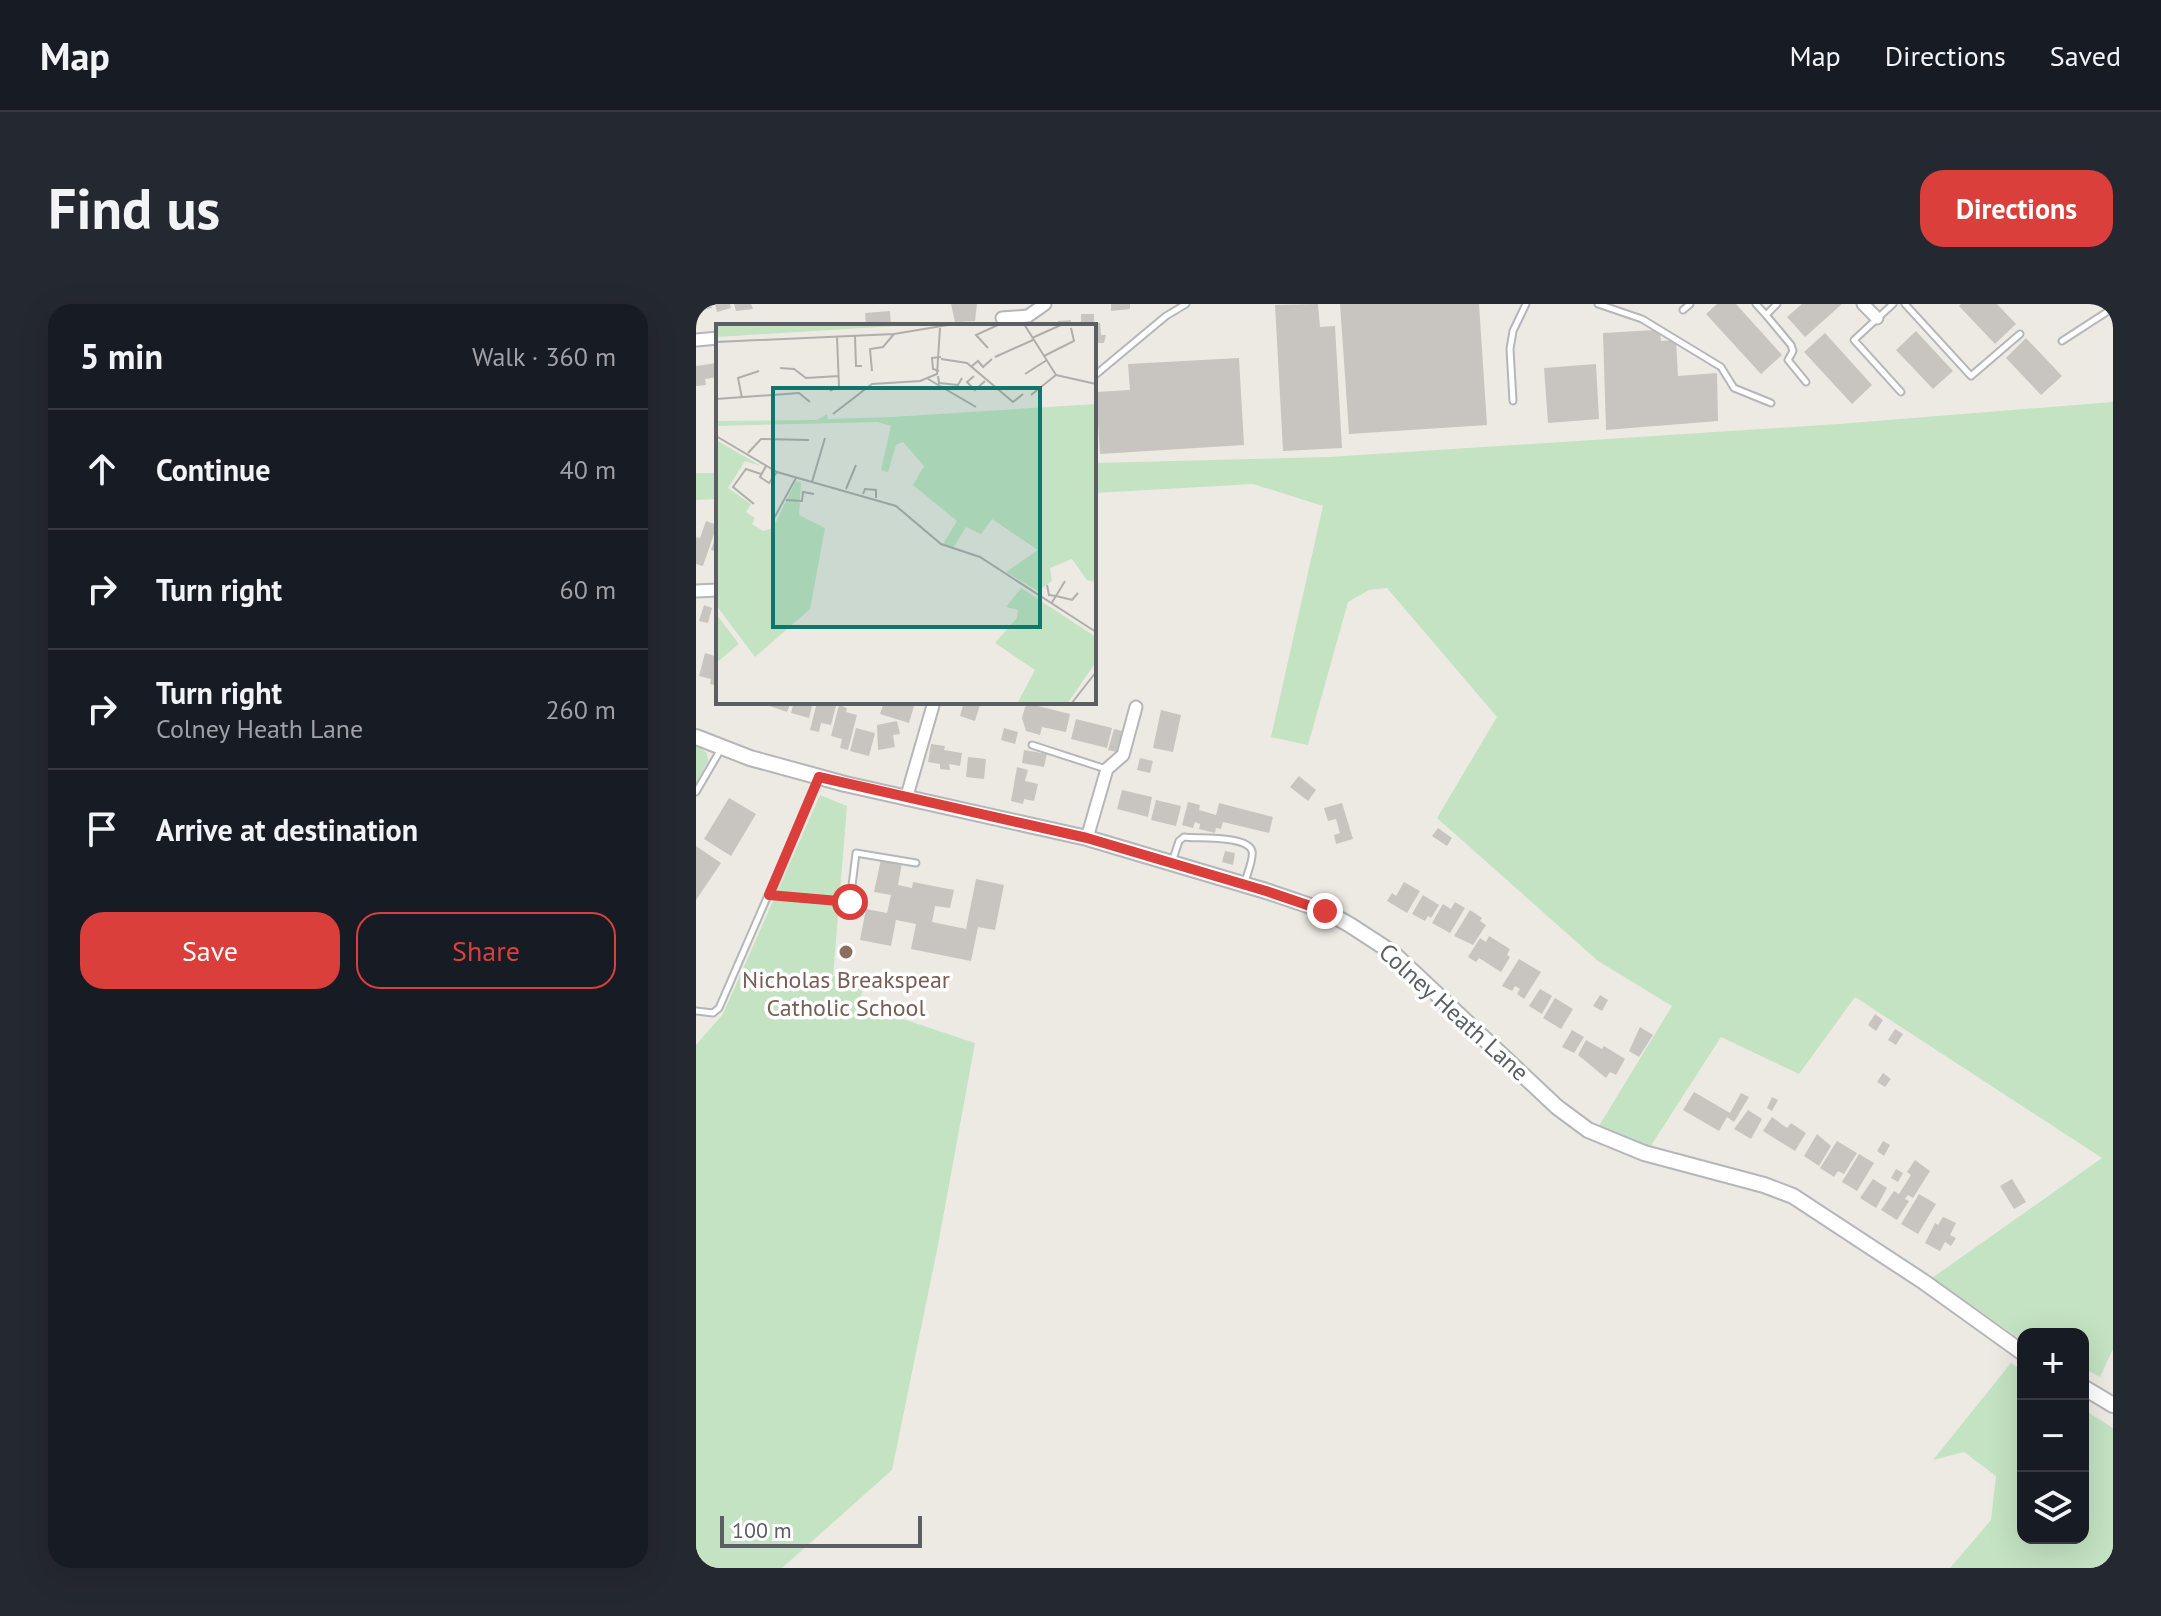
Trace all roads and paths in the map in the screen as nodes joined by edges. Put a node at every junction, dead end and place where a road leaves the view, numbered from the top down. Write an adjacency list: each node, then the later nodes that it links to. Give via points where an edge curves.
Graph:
1 (1045, 304): 14 (street, via 1028,316)
2 (1186, 304): 20 (lane)
3 (1526, 304): 23 (lane, via 1510,349)
4 (1598, 304): 24 (lane, via 1642,319 1721,367 1734,388)
5 (1690, 304): 12 (lane)
6 (1756, 304): 13 (lane)
7 (1777, 304): 13 (lane)
8 (1863, 304): 15 (street)
9 (1893, 304): 15 (lane)
10 (1905, 304): 16 (lane, via 1971,376)
11 (2113, 308): 19 (lane)
12 (1683, 310)
13 (1766, 315): 21 (lane, via 1791,345 1788,360)
14 (1002, 318)
15 (1877, 318): 22 (lane, via 1854,340)
16 (2020, 334)
17 (716, 338): 18 (street)
18 (696, 340)
19 (2062, 341)
20 (1096, 374)
21 (1806, 382)
22 (1901, 392)
23 (1513, 401)
24 (1771, 403)
25 (716, 590): 26 (street)
26 (696, 591)
27 (933, 704): 35 (street)
28 (1136, 707): 32 (street, via 1123,755)
29 (696, 737): 31 (street, Colney Heath Lane)
30 (1032, 745): 32 (lane)
31 (721, 748): 33 (street, Colney Heath Lane); 34 (lane)
32 (1107, 769): 36 (street)
33 (819, 777): 35 (street, Colney Heath Lane); 40 (lane)
34 (696, 792)
35 (906, 799): 36 (street, Colney Heath Lane)
36 (1087, 838): 38 (street, Colney Heath Lane)
37 (916, 863): 40 (lane, via 856,853 850,902)
38 (1172, 863): 39 (street, Colney Heath Lane); 39 (lane, via 1184,837 1243,843 1252,852)
39 (1245, 884): 42 (street, Colney Heath Lane, via 1325,911 1382,945 1588,1130 1644,1153 1793,1196)
40 (769, 895): 41 (lane, via 719,1008 713,1013)
41 (696, 1011)
42 (2017, 1349)
43 (2089, 1391): 44 (street)
44 (2113, 1405)

